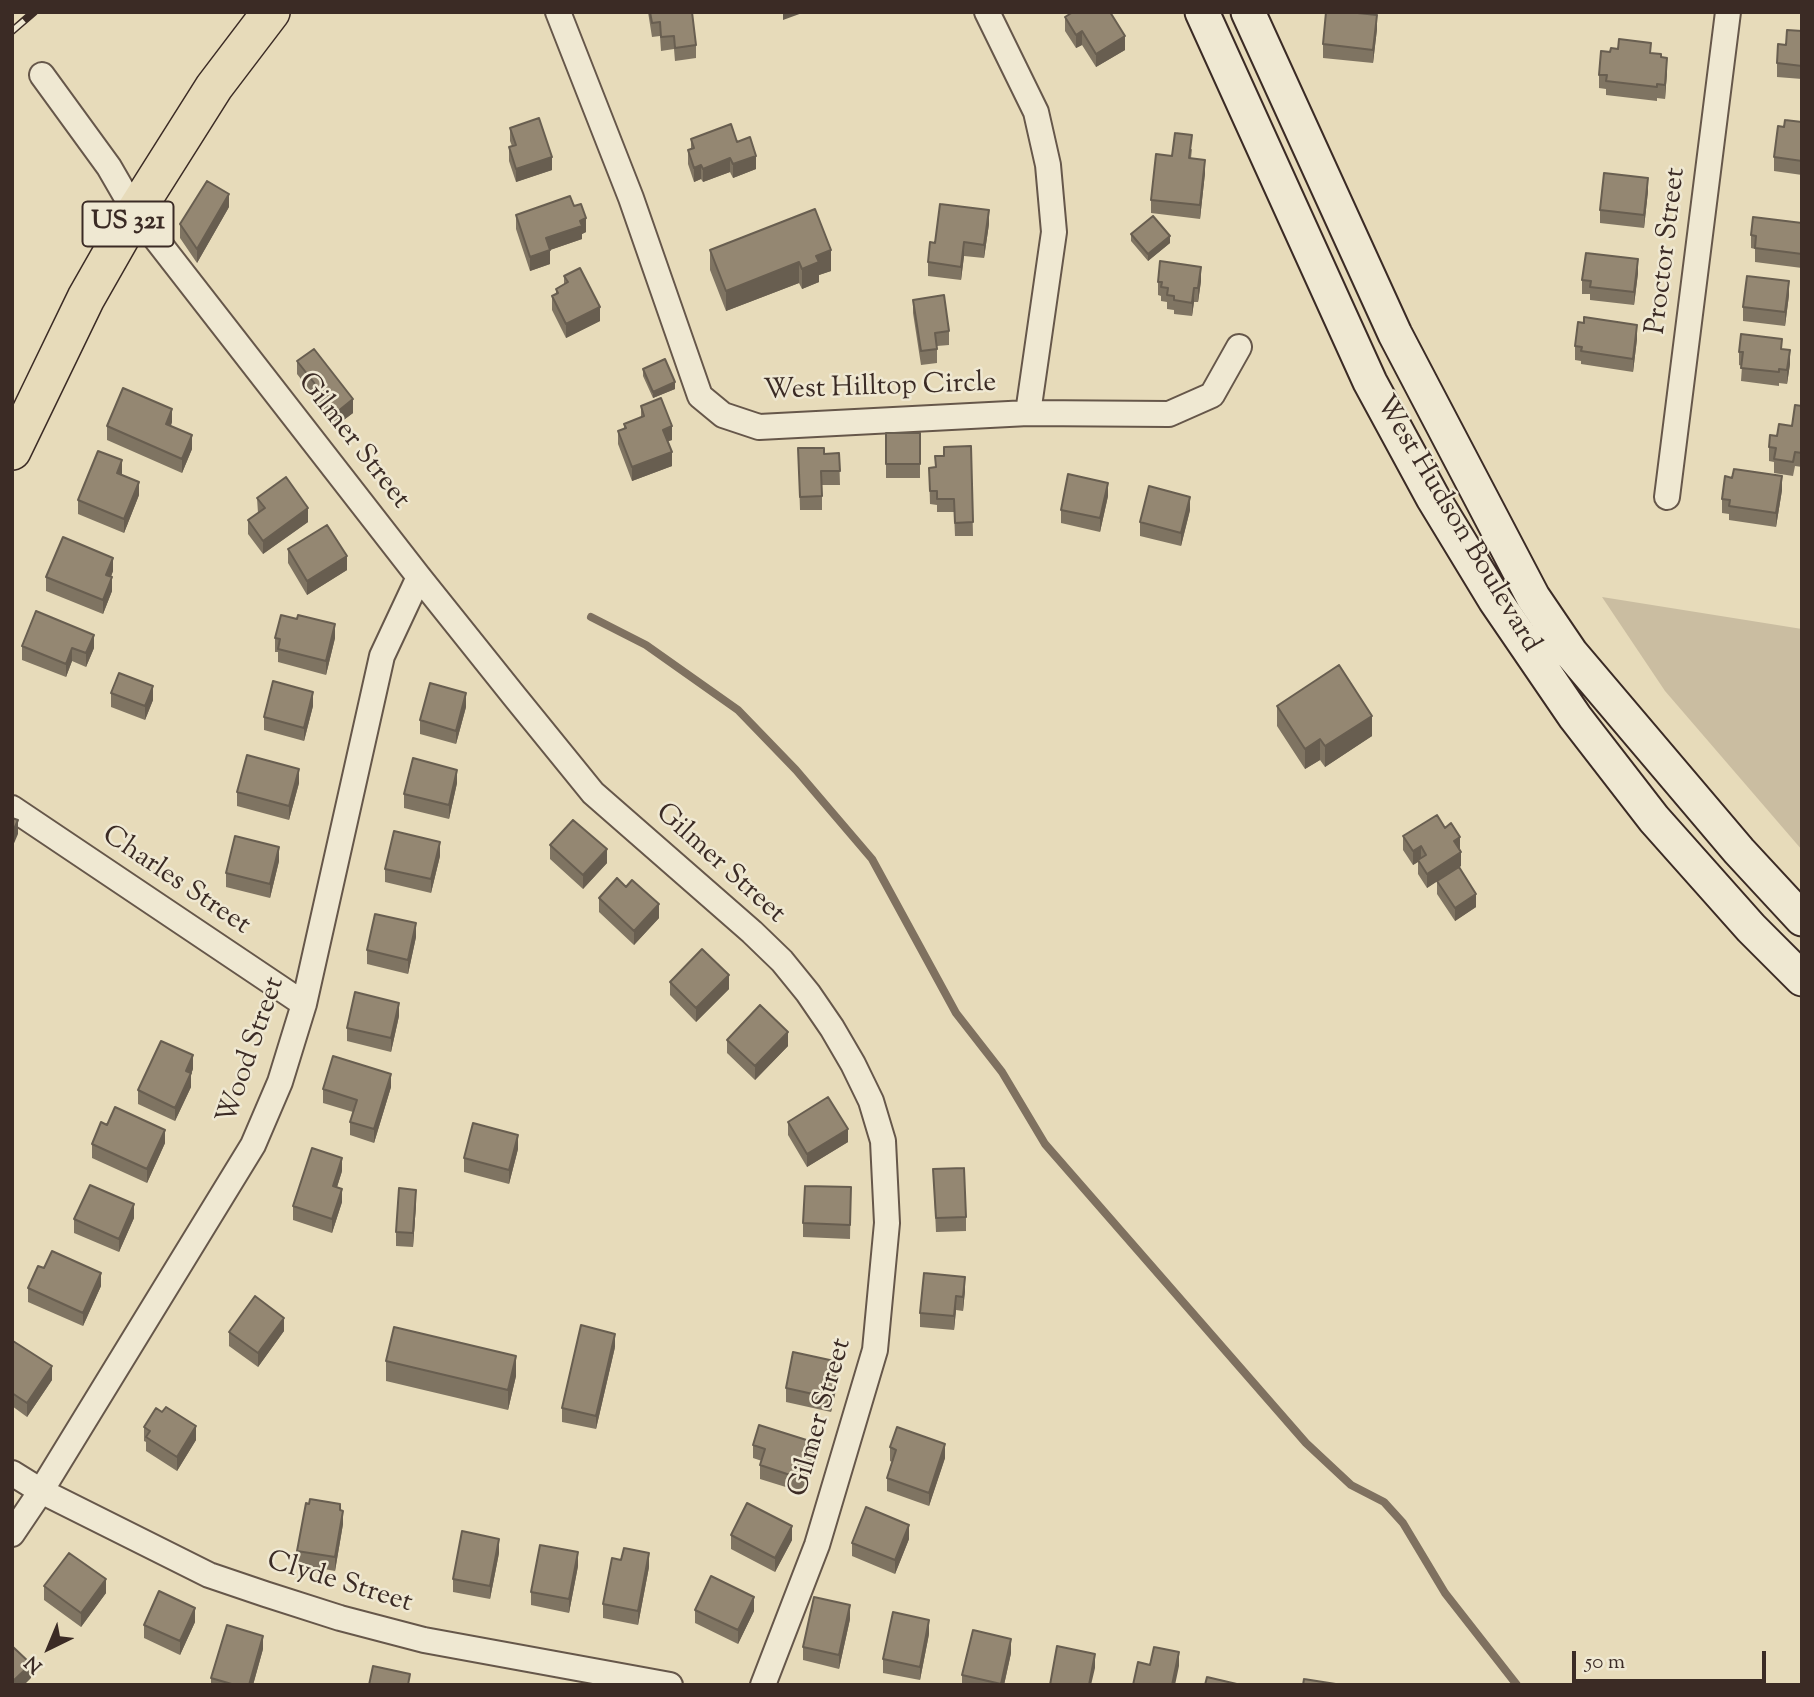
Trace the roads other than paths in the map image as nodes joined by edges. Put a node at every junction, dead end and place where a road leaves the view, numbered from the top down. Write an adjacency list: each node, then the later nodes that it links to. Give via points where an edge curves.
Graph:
1 (271, 12): 8 (main road, US 321, via 215,87)
2 (558, 12): 10 (street, West Hilltop Circle, via 631,198 700,396 723,415 759,427)
3 (988, 12): 10 (street, via 1036,112 1048,165 1054,232)
4 (1202, 12): 16 (main road, West Hudson Boulevard, via 1370,382 1495,600 1575,717 1654,819)
5 (1248, 12): 15 (main road, West Hudson Boulevard, via 1395,334 1533,597 1571,653)
6 (1728, 12): 12 (street, Proctor Street)
7 (43, 75): 8 (street, Gilmer Street, via 109,167)
8 (135, 212): 11 (main road, US 321, via 86,298); 13 (street, Gilmer Street)
9 (1239, 347): 10 (street, West Hilltop Circle, via 1212,395 1169,414)
10 (1028, 413)
11 (12, 451)
12 (1667, 497)
13 (419, 577): 17 (street, Wood Street, via 382,656); 22 (street, Gilmer Street, via 593,793 782,961 832,1028 871,1101 883,1141 887,1223 875,1350 817,1545)
14 (12, 808): 17 (street, Charles Street)
15 (1802, 919)
16 (1802, 979)
17 (304, 1004): 19 (street, Wood Street, via 280,1082 253,1144)
18 (12, 1473): 19 (street, Clyde Street)
19 (41, 1491): 20 (street, Wood Street); 21 (street, Clyde Street, via 209,1575 327,1614 424,1640)
20 (12, 1534)
21 (670, 1685)
22 (763, 1685)

